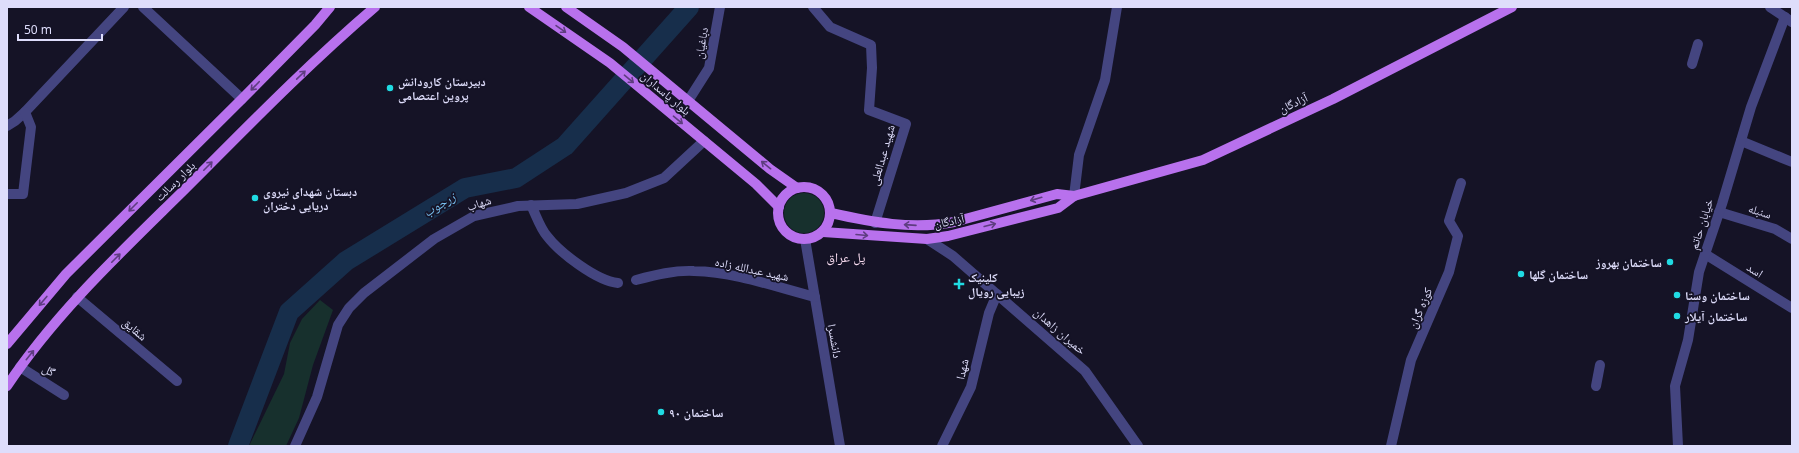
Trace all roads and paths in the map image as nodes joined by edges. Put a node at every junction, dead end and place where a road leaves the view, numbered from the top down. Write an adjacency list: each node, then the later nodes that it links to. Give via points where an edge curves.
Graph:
1 (124, 7): 19 (street)
2 (143, 7): 17 (street)
3 (321, 7): 14 (main road)
4 (330, 7): 14 (main road, بلوار رسالت)
5 (375, 7): 43 (main road, بلوار رسالت, one-way to 5, via 250,124)
6 (529, 7): 21 (main road, بلوار پاسداران, one-way to 21, via 610,64)
7 (566, 7): 18 (main road, بلوار پاسداران, via 623,47)
8 (720, 7): 18 (street, دباغیان, via 709,68)
9 (813, 7): 32 (street, شهید عبدالعلی, via 830,26 871,46 869,110 906,124)
10 (1117, 7): 27 (street, via 1105,80 1079,155)
11 (1512, 7): 27 (main road, آزادگان, via 1333,99 1203,160)
12 (1770, 7): 13 (street)
13 (1788, 20): 22 (street, خیابان حاتم, via 1751,107)
14 (315, 24): 17 (main road, بلوار رسالت, one-way to 17)
15 (1698, 44): 16 (street)
16 (1692, 64)
17 (242, 99): 46 (main road, بلوار رسالت, one-way to 46, via 66,274)
18 (688, 101): 25 (main road, بلوار پاسداران, one-way to 18)
19 (25, 112): 20 (street); 26 (street, via 31,127 23,194)
20 (7, 126)
21 (704, 141): 28 (street, شهاب, via 664,178 626,193 577,204); 29 (main road, بلوار پاسداران, via 756,184)
22 (1741, 141): 23 (street); 30 (street, خیابان حاتم)
23 (1792, 162)
24 (1461, 183): 57 (street, کوزه گران, via 1449,221 1458,236 1449,272 1412,360)
25 (797, 188): 29 (main road, via 786,195); 31 (main road, via 811,188 823,195)
26 (7, 194)
27 (1074, 196): 32 (main road, آزادگان, one-way to 32, via 1057,194 938,225); 34 (main road, آزادگان, one-way to 27, via 1058,208)
28 (531, 206): 41 (street, via 546,236 573,260 606,281); 53 (street, شهاب, via 518,206 474,216 434,240 364,293 338,325 317,397)
29 (779, 207): 35 (main road, via 779,220 786,232 798,239)
30 (1719, 212): 37 (street, سنبله, via 1775,229); 38 (street, خیابان حاتم)
31 (830, 213): 32 (main road, آزادگان); 33 (main road)
32 (875, 223)
33 (823, 232): 35 (main road); 36 (main road, آزادگان, one-way to 36)
34 (948, 236): 36 (main road, آزادگان); 39 (street, via 945,244)
35 (805, 239): 44 (street, دانشسرا)
36 (927, 239): 39 (street, خمیران زاهدان)
37 (1792, 239)
38 (1705, 254): 45 (street, اسد); 58 (street, خیابان حاتم, via 1698,272 1688,340 1675,386)
39 (953, 256): 42 (street, خمیران زاهدان)
40 (636, 280): 44 (street, شهید عبدالله زاده, via 665,273 695,271 740,277)
41 (618, 283)
42 (996, 294): 55 (street, شهدا, via 971,387); 56 (street, خمیران زاهدان, via 1085,371)
43 (77, 297): 48 (main road, بلوار رسالت, one-way to 43); 49 (street, شقایق)
44 (815, 298): 54 (street, دانشسرا)
45 (1792, 308)
46 (7, 344)
47 (1600, 365): 51 (street)
48 (20, 367): 50 (main road, بلوار رسالت); 52 (street, گل)
49 (177, 382)
50 (7, 386)
51 (1596, 386)
52 (64, 395)
53 (295, 446)
54 (840, 446)
55 (942, 446)
56 (1138, 446)
57 (1391, 446)
58 (1678, 446)

